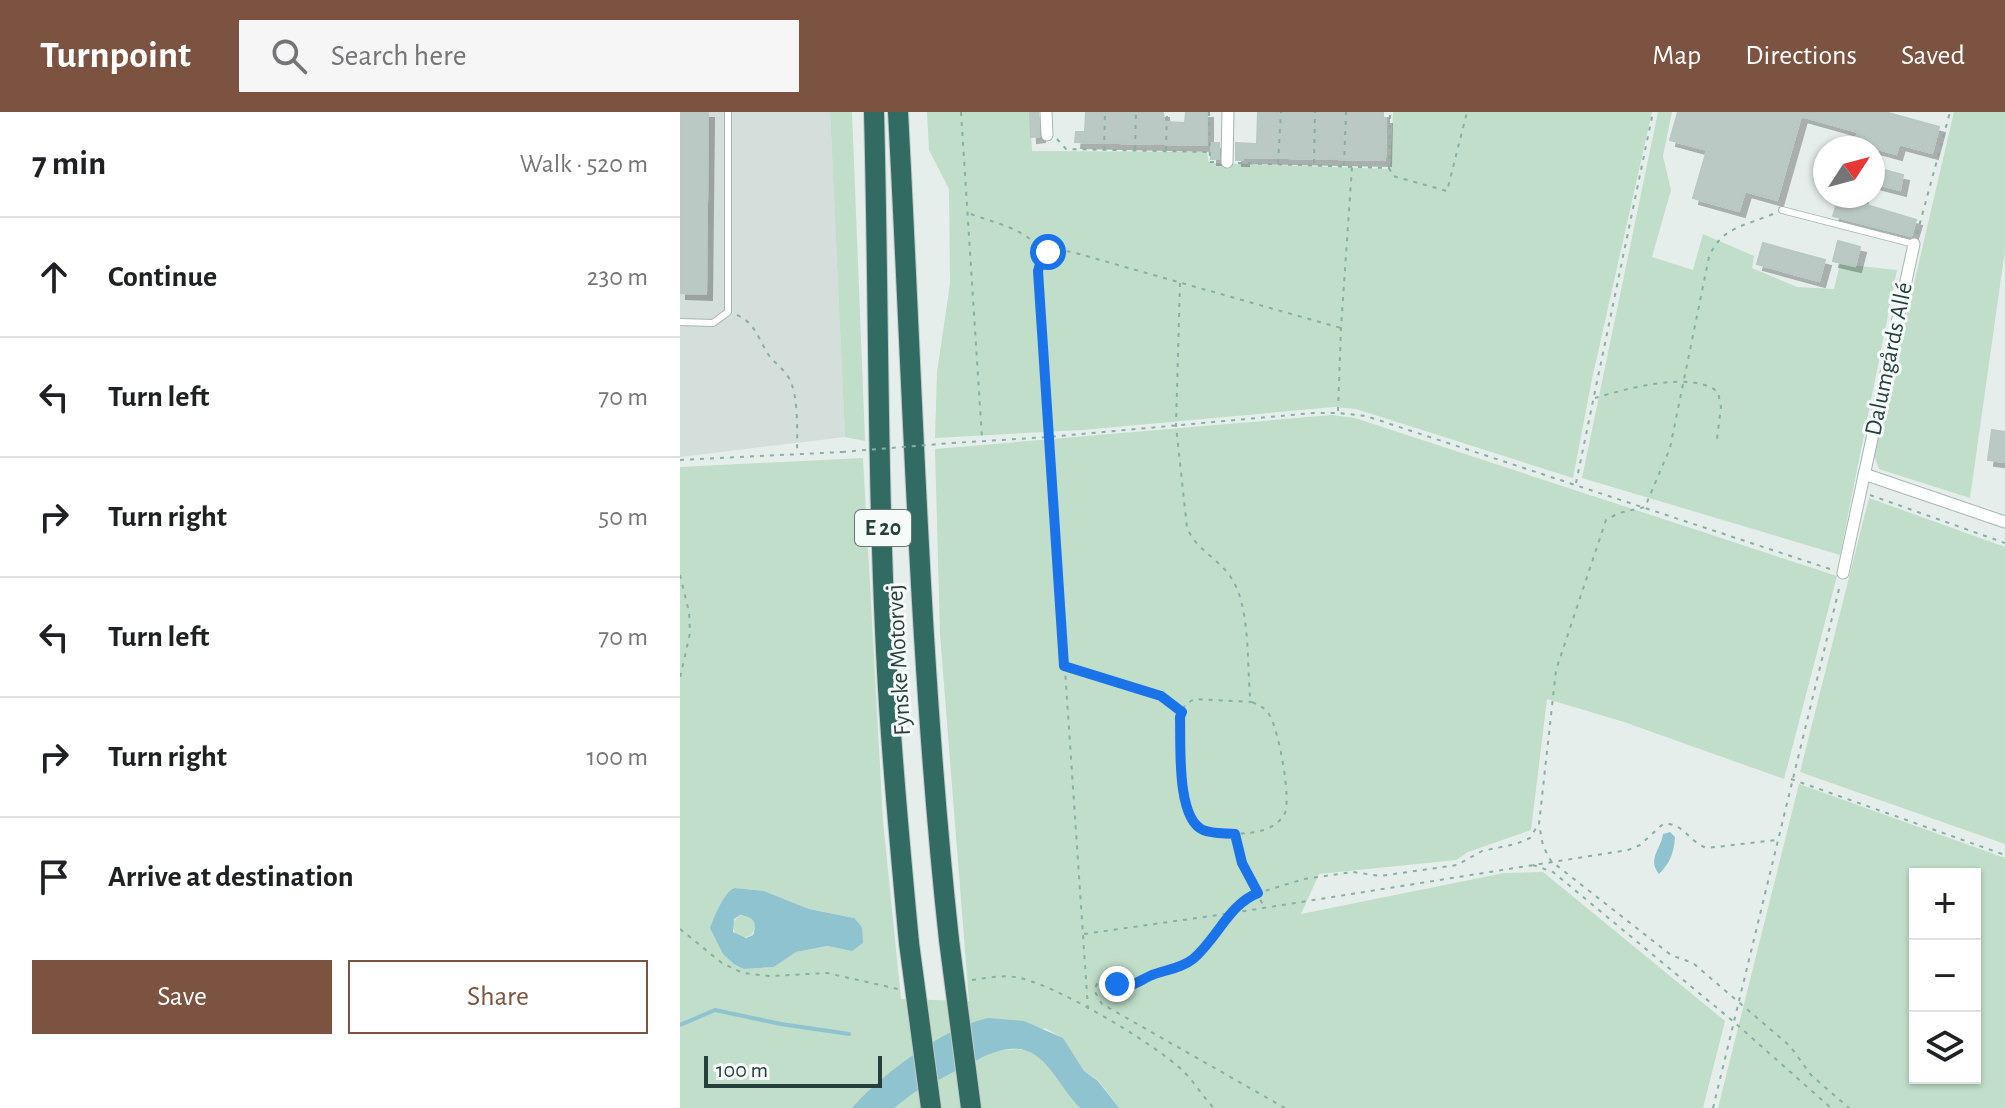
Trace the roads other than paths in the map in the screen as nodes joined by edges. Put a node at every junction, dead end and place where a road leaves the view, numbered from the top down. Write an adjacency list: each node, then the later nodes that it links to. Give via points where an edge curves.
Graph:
1 (728, 112): 10 (lane, via 728,312 713,323)
2 (874, 112): 14 (highway, Fynske Motorvej / E 20, bridge, via 888,685 909,943)
3 (898, 112): 15 (highway, Fynske Motorvej / E 20, bridge, via 935,813)
4 (1046, 112): 6 (street)
5 (1228, 112): 7 (street)
6 (1047, 135)
7 (1227, 162)
8 (1782, 210): 9 (lane)
9 (1914, 244): 11 (street, Dalumgårds Allé)
10 (680, 322)
11 (1864, 474): 12 (street); 13 (street, Dalumgårds Allé)
12 (2005, 522)
13 (1843, 573)
14 (931, 1108)
15 (971, 1108)

